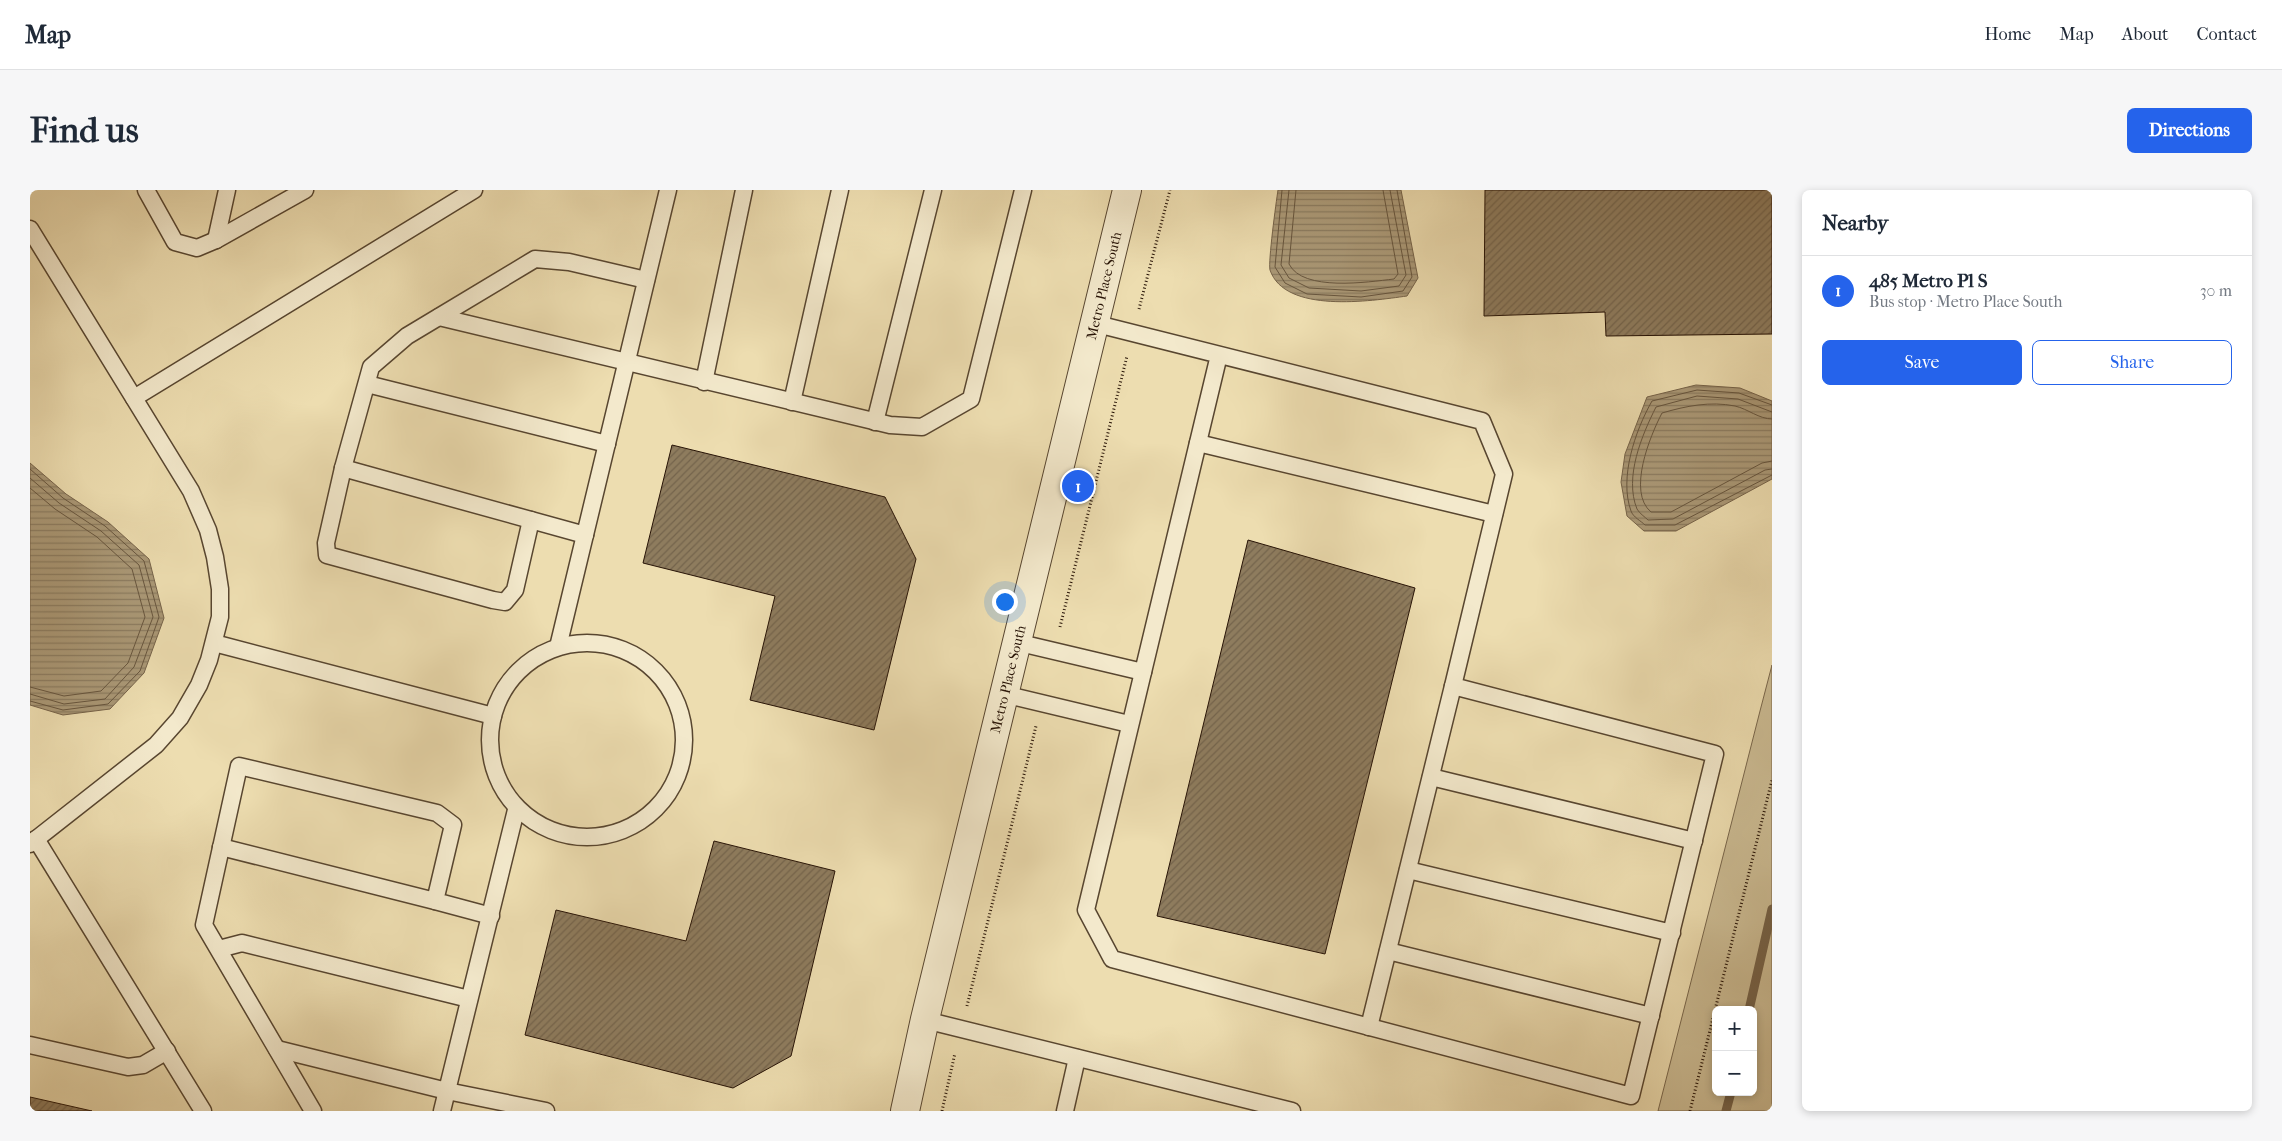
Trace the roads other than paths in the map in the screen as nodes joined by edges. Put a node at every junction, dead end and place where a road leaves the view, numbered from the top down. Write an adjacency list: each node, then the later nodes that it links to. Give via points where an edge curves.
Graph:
1 (146, 190): 12 (lane, via 175,242 197,248)
2 (227, 190): 12 (lane)
3 (305, 190): 12 (lane)
4 (474, 190): 20 (lane)
5 (668, 190): 13 (lane)
6 (744, 190): 18 (lane)
7 (840, 190): 21 (lane)
8 (933, 190): 22 (lane)
9 (1023, 190): 22 (lane, via 971,399 922,427)
10 (1127, 190): 15 (street, Metro Place South)
11 (30, 229): 20 (lane)
12 (216, 240)
13 (646, 280): 14 (lane, via 570,262 535,259); 17 (lane)
14 (439, 317): 17 (lane); 19 (lane, via 408,336 371,367)
15 (1093, 323): 16 (lane); 29 (street, Metro Place South)
16 (1219, 355): 23 (lane); 26 (lane, via 1482,421 1504,474)
17 (626, 363): 18 (lane); 24 (lane)
18 (704, 382): 21 (lane)
19 (367, 384): 24 (lane); 25 (lane)
20 (134, 398): 30 (lane, via 191,491 208,530 220,588 220,617)
21 (792, 402): 22 (lane)
22 (875, 422)
23 (1198, 443): 26 (lane); 32 (lane)
24 (607, 444): 28 (lane)
25 (343, 468): 27 (lane); 27 (lane, via 326,543 327,555 505,602 515,590)
26 (1494, 514): 33 (lane)
27 (531, 520): 28 (lane)
28 (585, 535): 31 (lane)
29 (1016, 642): 32 (lane); 34 (street, Metro Place South)
30 (214, 643): 35 (lane); 39 (lane, via 180,718 156,745)
31 (558, 647): 35 (lane, via 540,653 515,674 497,701); 38 (lane, via 570,642 603,642 633,653 659,672 676,699 684,730 682,763 670,792 648,816 619,832 587,838 556,832)
32 (1143, 672): 36 (lane)
33 (1453, 686): 37 (lane); 40 (lane, via 1716,754)
34 (1004, 694): 36 (lane); 50 (street, Metro Place South)
35 (494, 716): 38 (lane, via 490,732 493,764 505,794)
36 (1129, 724): 51 (lane, via 1086,910 1112,959)
37 (1431, 777): 40 (lane); 42 (lane)
38 (516, 810): 44 (lane)
39 (33, 841): 54 (lane)
40 (1694, 841): 45 (lane)
41 (221, 847): 43 (lane); 43 (lane, via 239,766 437,813 453,825); 46 (lane, via 204,924)
42 (1408, 870): 45 (lane); 47 (lane)
43 (435, 901): 44 (lane)
44 (491, 916): 48 (lane)
45 (1672, 933): 49 (lane)
46 (219, 948): 48 (lane, via 242,943); 53 (lane)
47 (1388, 951): 49 (lane); 51 (lane)
48 (470, 999): 56 (lane)
49 (1651, 1016): 51 (lane, via 1631,1096)
50 (925, 1020): 55 (lane); 62 (street, Metro Place South)
51 (1370, 1027)
52 (30, 1045): 54 (lane, via 128,1067 143,1065)
53 (277, 1049): 56 (lane); 59 (lane)
54 (166, 1051): 58 (lane)
55 (1076, 1058): 63 (lane); 64 (lane)
56 (447, 1091): 57 (lane); 60 (lane)
57 (516, 1108): 61 (lane)
58 (203, 1111)
59 (313, 1111)
60 (442, 1111)
61 (546, 1111)
62 (905, 1111)
63 (1065, 1111)
64 (1292, 1111)

